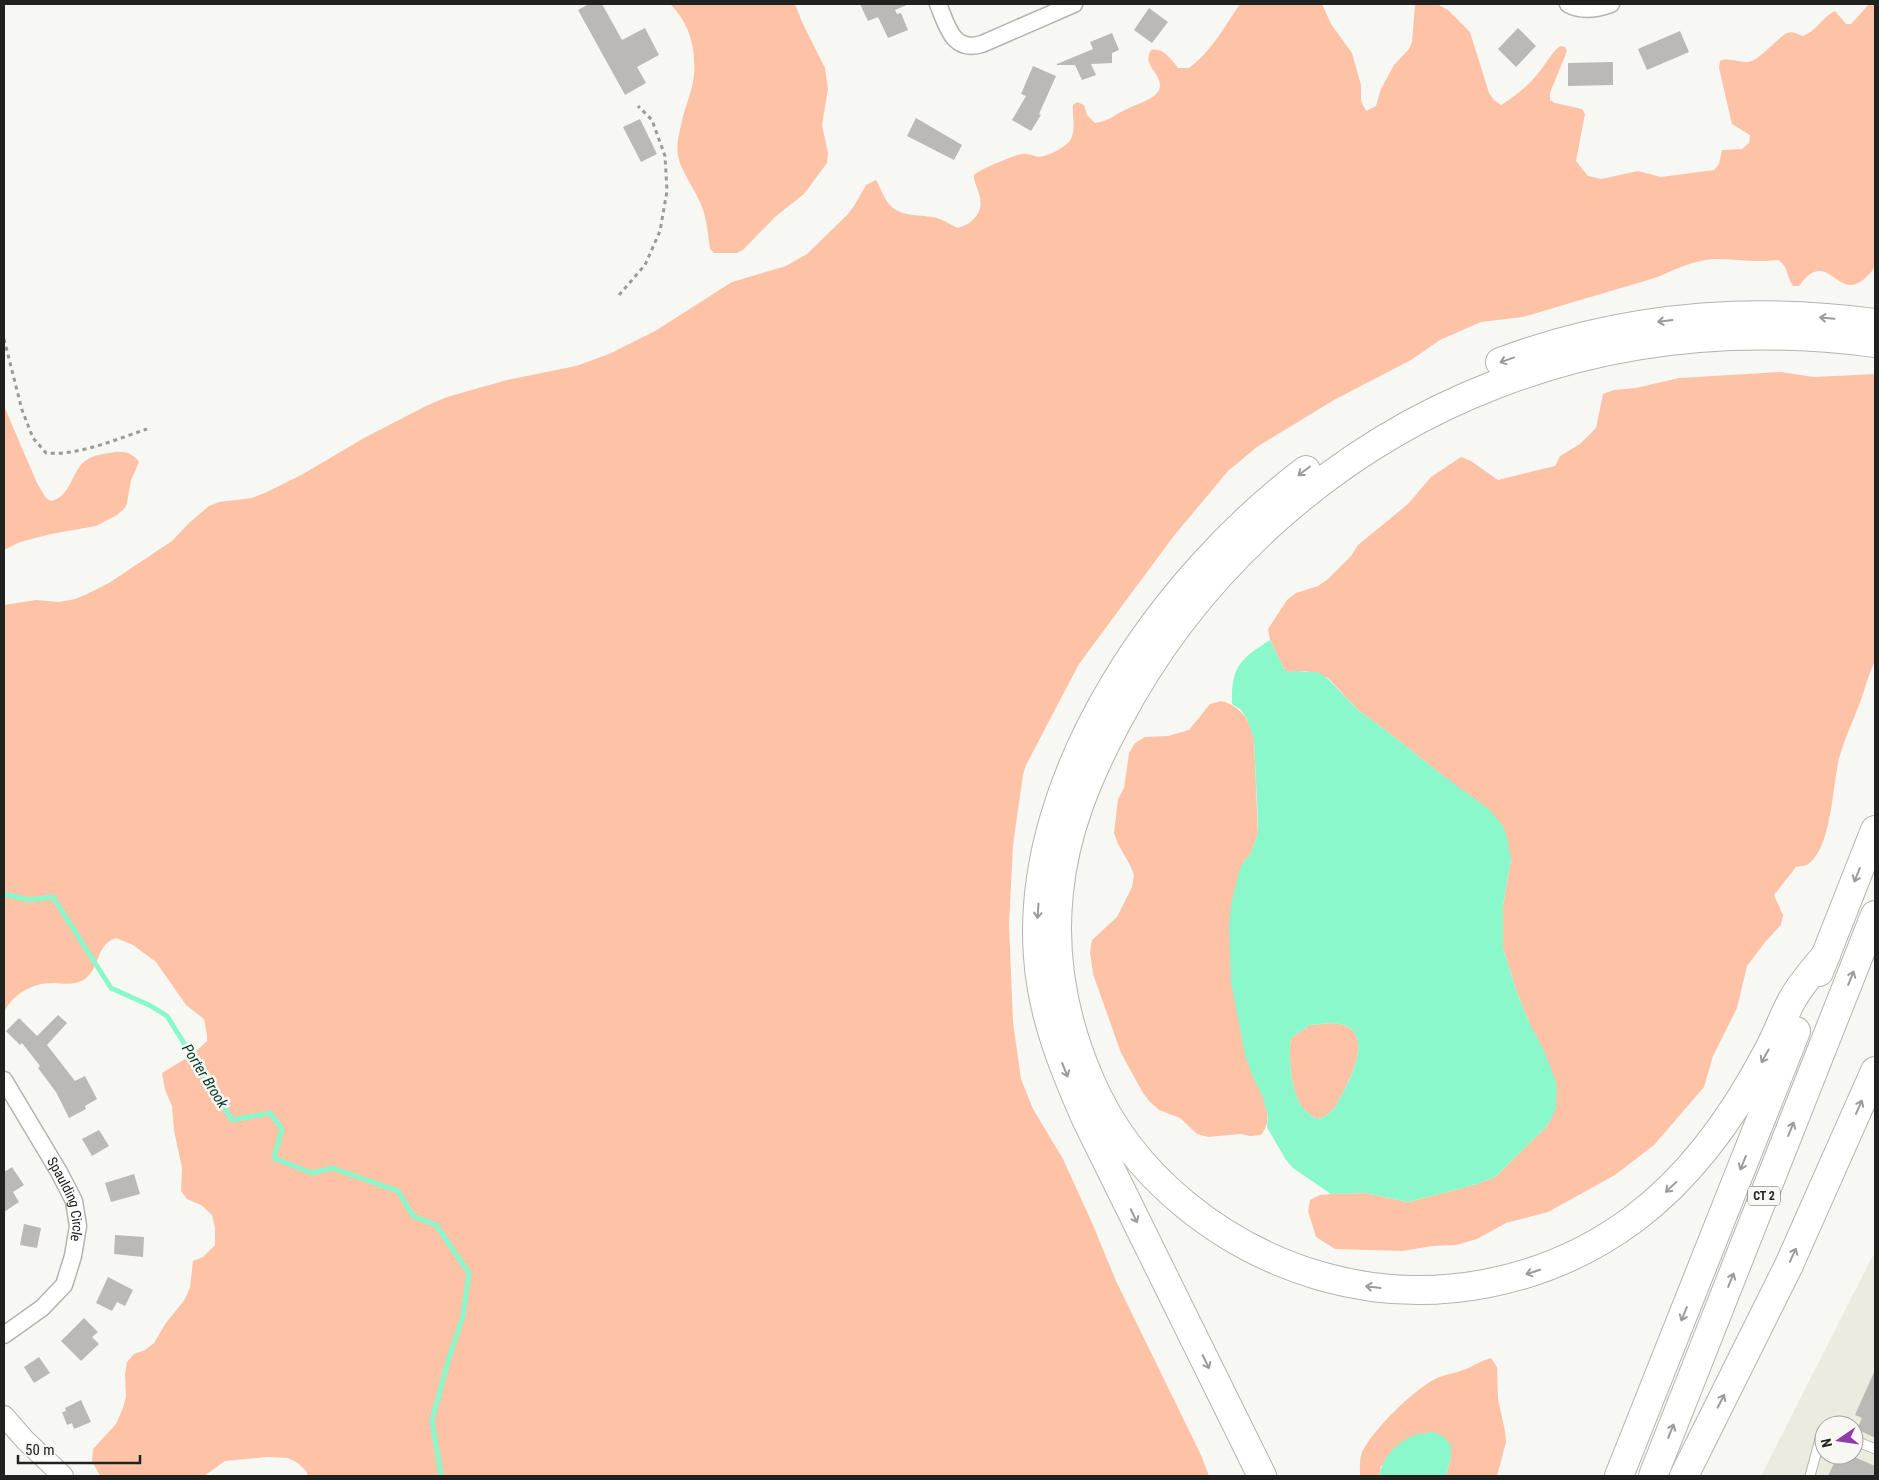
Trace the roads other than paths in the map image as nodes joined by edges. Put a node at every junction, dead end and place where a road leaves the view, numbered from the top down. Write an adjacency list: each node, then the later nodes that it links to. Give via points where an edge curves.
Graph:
1 (938, 4): 2 (street, via 951,35 969,46 982,44)
2 (1074, 4)
3 (1611, 4): 4 (street, via 1595,9)
4 (1573, 6)
5 (1875, 323): 16 (highway, one-way to 16, via 1753,315 1645,324 1525,353 1434,391 1339,446 1246,520 1200,568 1158,620 1098,714 1062,794 1042,871 1037,940 1045,1004 1056,1047 1076,1097)
6 (1875, 343): 9 (highway, one-way to 6, via 1803,983 1759,1067 1714,1137 1676,1182 1636,1217 1575,1255 1514,1278 1452,1288 1380,1288 1309,1273 1243,1244 1193,1212 1140,1159 1102,1105 1075,1040 1064,1002 1059,967 1058,897 1064,856 1078,805 1107,740 1149,666 1188,612 1236,558 1298,500 1351,461 1402,428 1474,393 1533,371 1595,354 1668,340 1736,334 1815,336)
7 (1875, 830): 9 (highway, CT 2, one-way to 9)
8 (1875, 915): 18 (highway, CT 2, one-way to 8)
9 (1826, 955): 17 (highway, CT 2, one-way to 17)
10 (1875, 1071): 19 (highway, one-way to 10, via 1789,1265)
11 (4, 1080): 12 (street, Spaulding Circle, via 74,1201 78,1226 64,1285 42,1308)
12 (4, 1335)
13 (4, 1416): 15 (street)
14 (1814, 1462): 20 (lane)
15 (63, 1476)
16 (1262, 1476)
17 (1620, 1476)
18 (1653, 1476)
19 (1684, 1476)
20 (1810, 1476)

